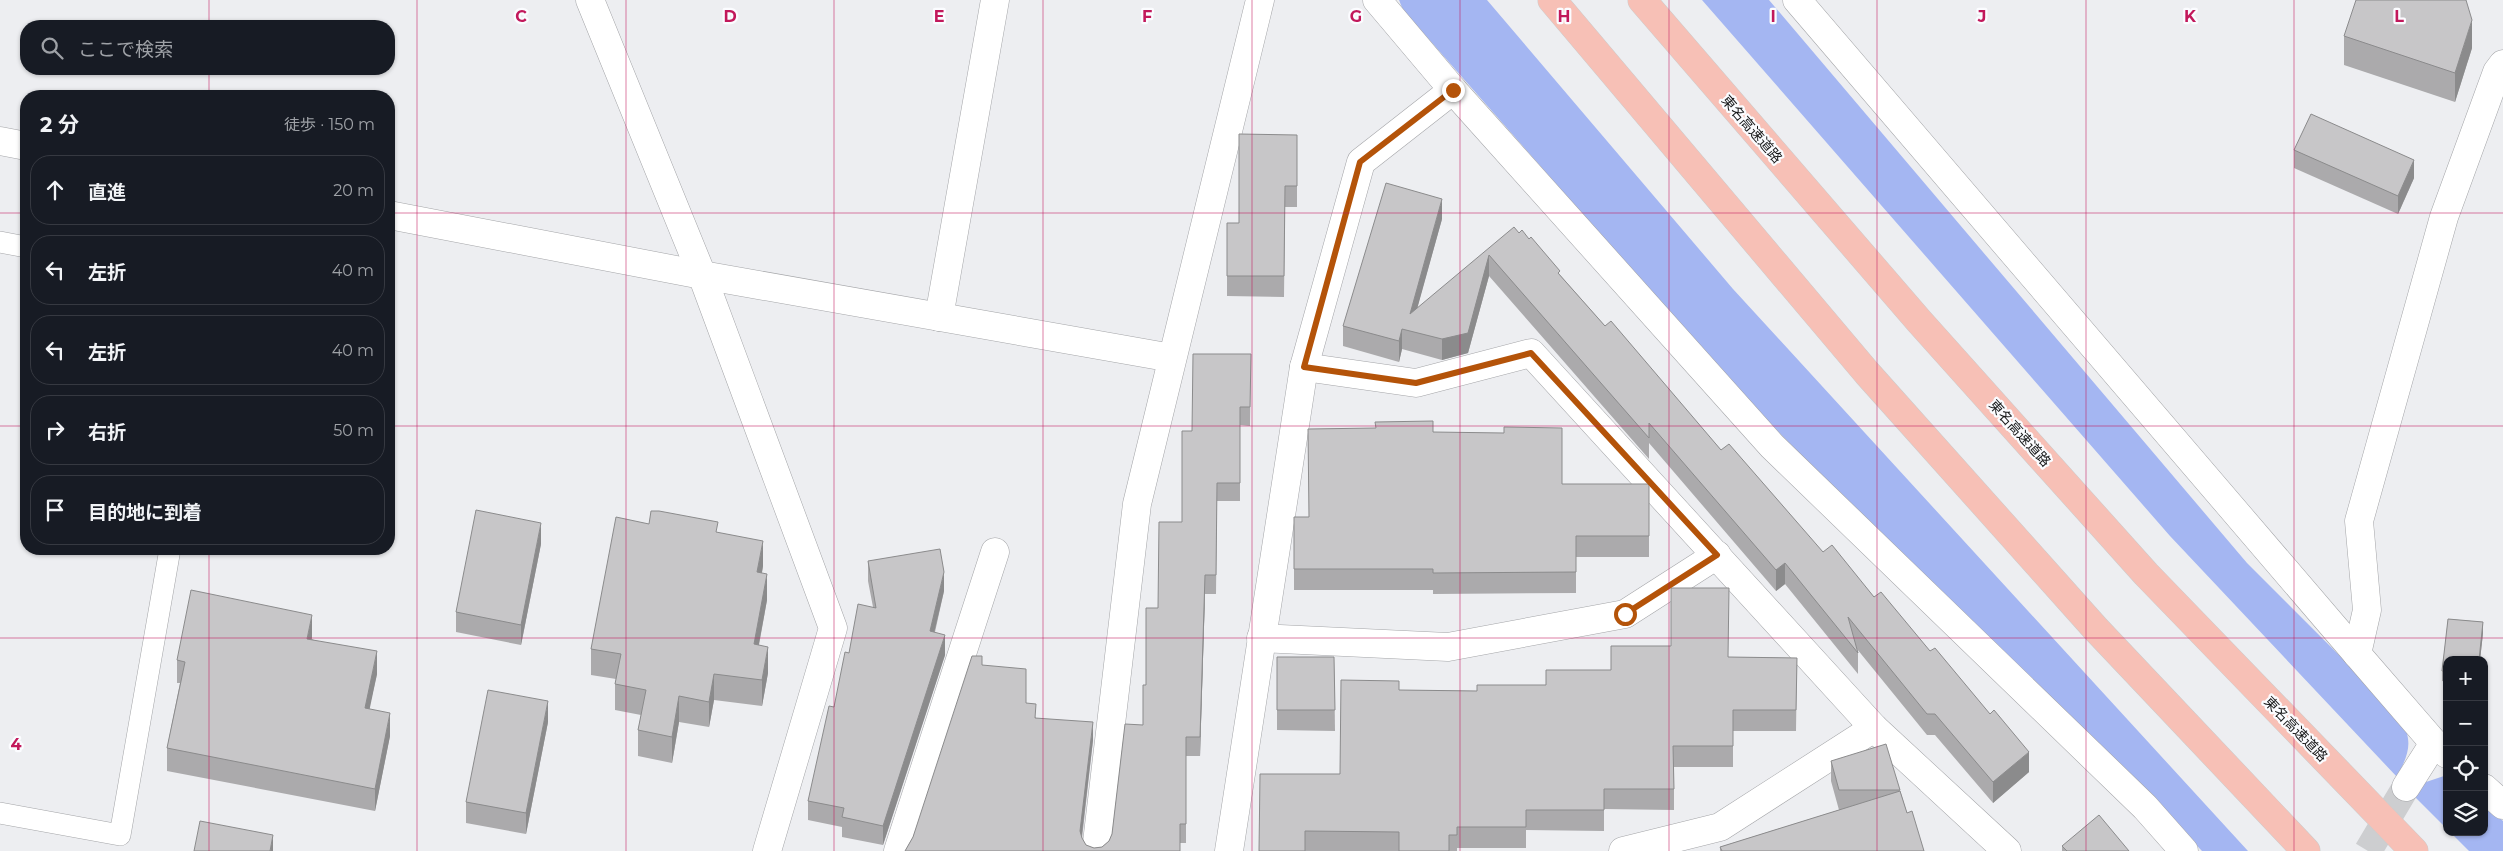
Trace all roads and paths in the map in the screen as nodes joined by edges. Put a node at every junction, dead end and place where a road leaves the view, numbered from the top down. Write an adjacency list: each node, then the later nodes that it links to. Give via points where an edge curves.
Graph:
1 (590, 0): 15 (street)
2 (995, 0): 16 (street)
3 (1260, 0): 17 (street)
4 (1377, 0): 9 (street)
5 (1552, 0): 37 (highway, via 1874,380 2096,628)
6 (1642, 0): 38 (highway, 東名高速道路, via 1919,321 2146,574)
7 (1797, 0): 23 (street)
8 (2503, 64): 23 (street, via 2497,72 2444,217 2359,521 2368,610)
9 (1453, 90): 18 (street, via 1360,162); 36 (street, via 1772,446 2145,807)
10 (0, 141): 11 (street)
11 (20, 145)
12 (395, 216): 15 (street)
13 (0, 242): 14 (lane)
14 (20, 246)
15 (702, 275): 16 (street); 30 (street, via 833,628)
16 (939, 317): 17 (street)
17 (1172, 358): 32 (street, via 1137,504)
18 (1304, 367): 21 (street, via 1416,383 1531,353); 22 (street)
19 (995, 552): 31 (street)
20 (169, 555): 29 (lane, via 120,835)
21 (1717, 555): 22 (street, via 1625,614 1448,647); 24 (street)
22 (1262, 638): 33 (street)
23 (2357, 654): 25 (street)
24 (1874, 728): 34 (street, via 1720,827); 35 (street)
25 (2441, 748): 26 (street)
26 (2406, 787)
27 (2487, 791): 28 (street)
28 (2503, 805)
29 (0, 813)
30 (767, 851)
31 (898, 851)
32 (1096, 851)
33 (1228, 851)
34 (1623, 851)
35 (2008, 851)
36 (2184, 851)
37 (2306, 851)
38 (2414, 851)

